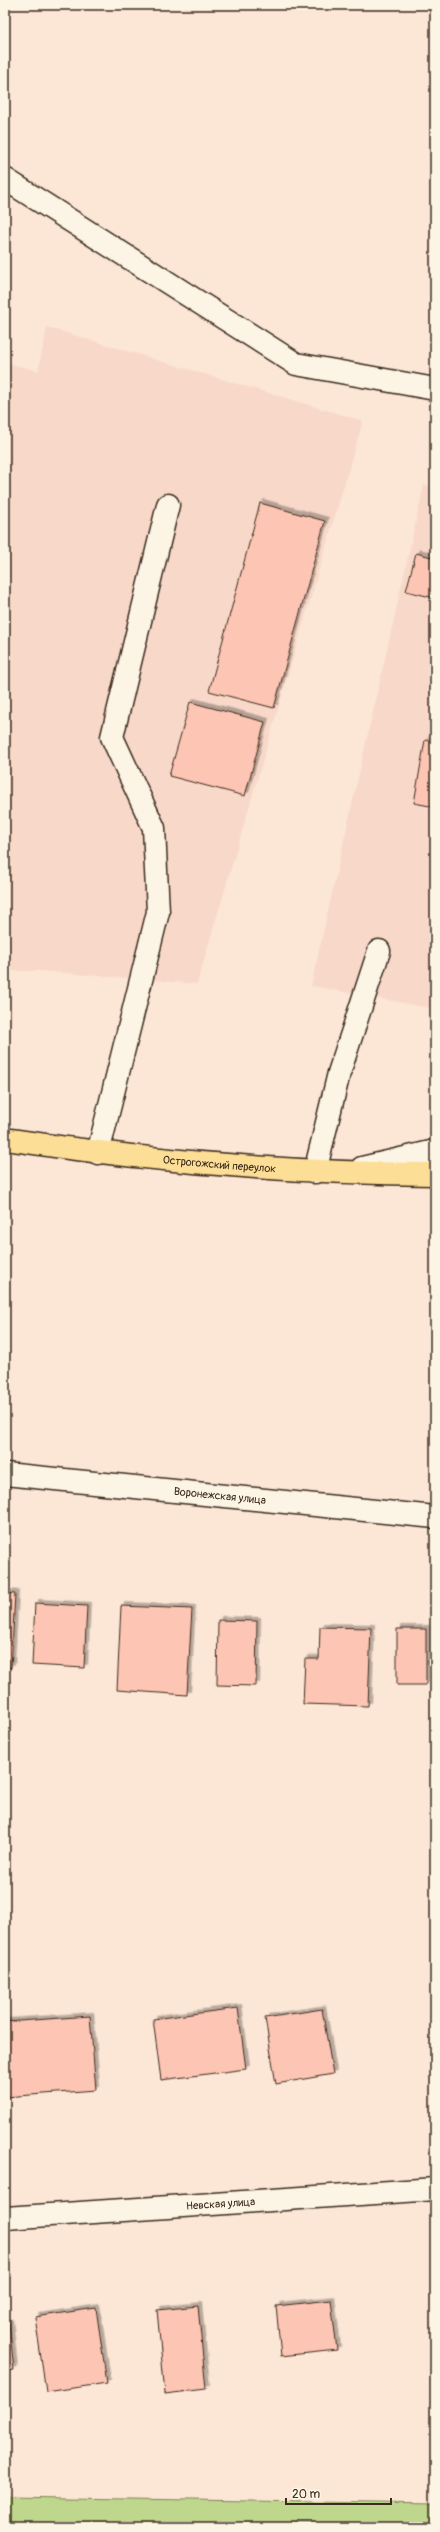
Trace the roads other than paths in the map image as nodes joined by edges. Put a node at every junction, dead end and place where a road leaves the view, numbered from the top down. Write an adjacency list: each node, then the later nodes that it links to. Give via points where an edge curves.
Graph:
1 (5, 179): 2 (street, via 296,364)
2 (435, 389)
3 (168, 505): 7 (street, via 112,737 154,828 158,912)
4 (379, 951): 8 (street, via 339,1073)
5 (5, 1138): 7 (main road, Острогожский переулок)
6 (435, 1151): 8 (street)
7 (98, 1154): 8 (main road, Острогожский переулок)
8 (326, 1173): 9 (main road, Острогожский переулок)
9 (435, 1174)
10 (5, 1474): 11 (street, Воронежская улица)
11 (435, 1517)
12 (435, 2189): 13 (street, Невская улица)
13 (5, 2218)

